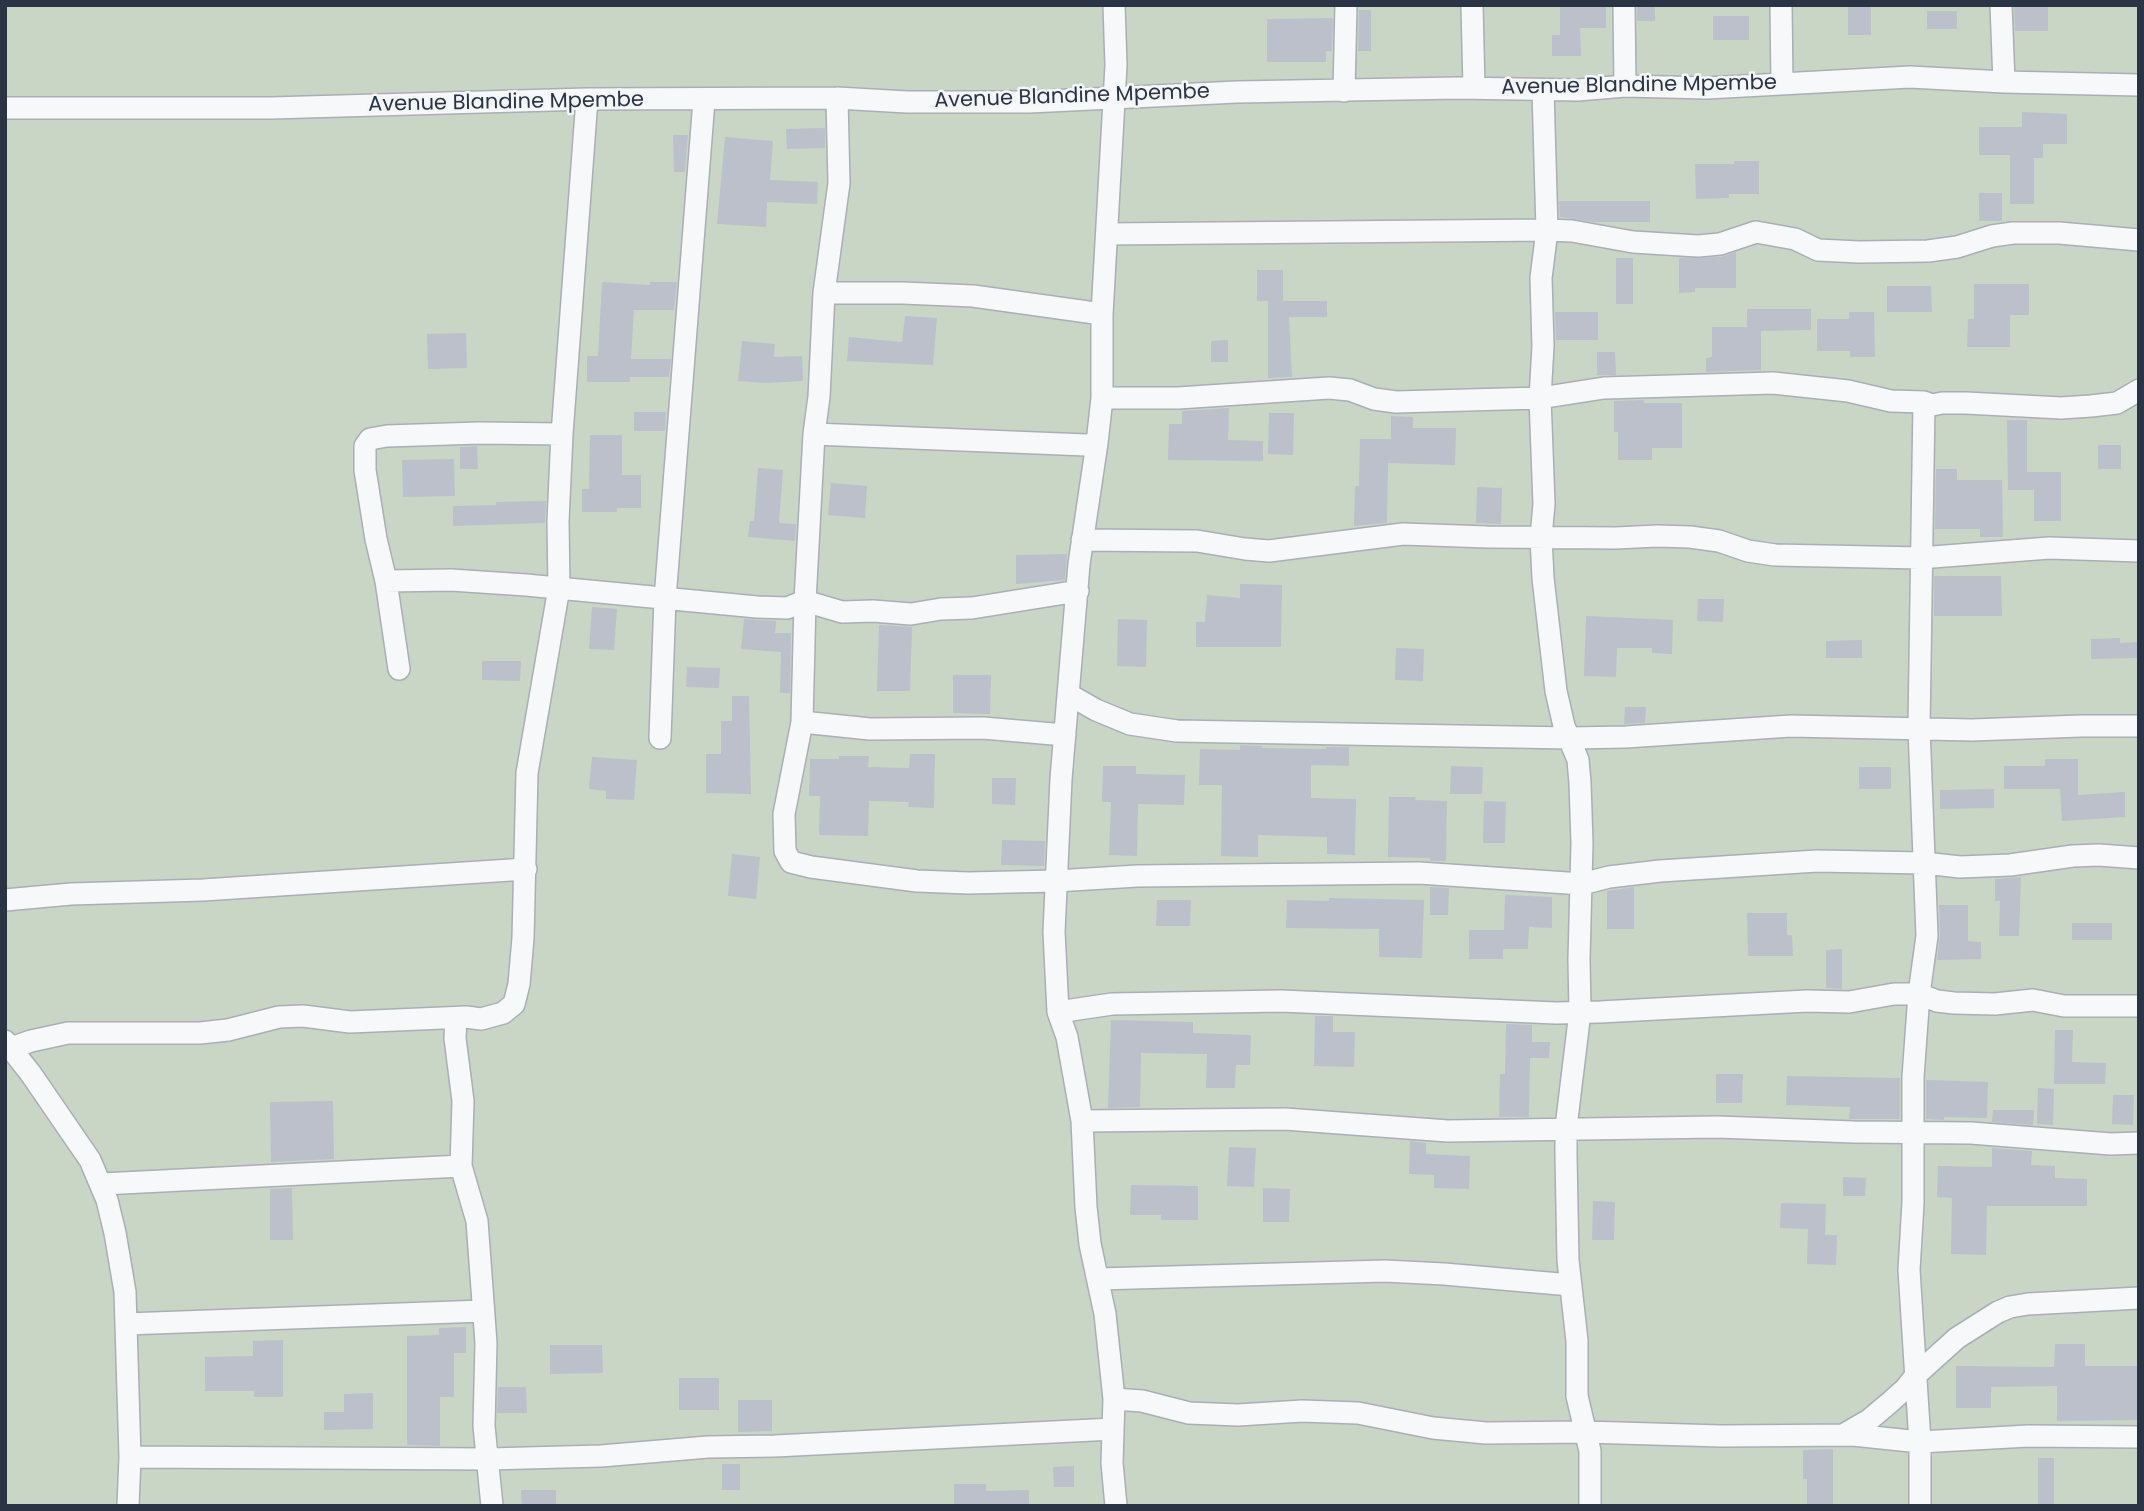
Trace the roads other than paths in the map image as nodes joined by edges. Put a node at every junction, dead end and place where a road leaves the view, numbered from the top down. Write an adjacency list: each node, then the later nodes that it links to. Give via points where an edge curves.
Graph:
1 (1114, 5): 15 (street)
2 (1346, 5): 13 (street)
3 (1472, 5): 11 (street)
4 (1624, 5): 10 (street)
5 (1781, 5): 8 (street)
6 (2001, 5): 7 (street)
7 (2004, 82): 8 (street, Avenue Blandine Mpembe, via 1910,77); 9 (street, Avenue Blandine Mpembe)
8 (1782, 84): 10 (street, Avenue Blandine Mpembe)
9 (2139, 85)
10 (1625, 86): 12 (street, Avenue Blandine Mpembe)
11 (1474, 88): 12 (street, Avenue Blandine Mpembe); 13 (street, Avenue Blandine Mpembe)
12 (1543, 90): 19 (street)
13 (1344, 91): 15 (street, Avenue Blandine Mpembe)
14 (837, 98): 15 (street, Avenue Blandine Mpembe, via 1016,102); 17 (street, Avenue Blandine Mpembe); 22 (street, via 839,183)
15 (1115, 98): 20 (street)
16 (587, 99): 17 (street, Avenue Blandine Mpembe); 18 (street, Avenue Blandine Mpembe, via 271,108); 28 (street)
17 (705, 100): 38 (street)
18 (5, 108)
19 (1547, 230): 20 (street); 21 (street, via 1698,246 1756,232 1796,239 1818,250 1859,252 1928,251 2013,233); 26 (street, via 1541,278)
20 (1107, 234): 23 (street)
21 (2139, 240)
22 (824, 293): 23 (street, via 973,296); 29 (street)
23 (1102, 314): 25 (street)
24 (2139, 390): 27 (street, via 2117,403 2061,408)
25 (1102, 398): 26 (street, via 1329,388 1396,402); 30 (street)
26 (1540, 398): 27 (street, via 1604,388 1773,383); 31 (street)
27 (1924, 402): 34 (street)
28 (562, 434): 35 (street, via 370,439 365,446 365,470); 36 (street)
29 (814, 434): 30 (street); 39 (street)
30 (1097, 443): 32 (street)
31 (1541, 537): 32 (street, via 1403,534 1269,551 1197,541); 34 (street, via 1690,537 1775,555); 47 (street, via 1556,691)
32 (1082, 540): 37 (street)
33 (2139, 551): 34 (street, via 2049,548)
34 (1920, 558): 44 (street)
35 (386, 581): 36 (street, via 451,580); 40 (street)
36 (559, 588): 38 (street); 50 (street, via 527,773)
37 (1078, 591): 39 (street, via 911,614 842,612); 41 (street)
38 (665, 599): 39 (street, via 787,608); 46 (street)
39 (805, 601): 42 (street)
40 (399, 669)
41 (1068, 694): 45 (street); 47 (street, via 1114,718 1149,729)
42 (802, 722): 45 (street, via 870,729 983,728); 51 (street, via 784,814 785,851 791,862 916,881)
43 (2139, 726): 44 (street)
44 (1919, 728): 47 (street, via 1791,726); 49 (street)
45 (1065, 735): 51 (street)
46 (660, 738)
47 (1570, 738): 52 (street, via 1578,760)
48 (2139, 858): 49 (street, via 2073,856 1960,867)
49 (1924, 863): 52 (street, via 1764,864 1609,877); 54 (street, via 1927,936)
50 (526, 869): 53 (street); 58 (street, via 514,1004 495,1017)
51 (1056, 881): 52 (street, via 1419,873); 56 (street)
52 (1582, 884): 57 (street)
53 (5, 900)
54 (1919, 994): 55 (street, via 1954,1003 2033,1000 2064,1006); 57 (street, via 1849,1002); 62 (street)
55 (2139, 1006)
56 (1058, 1012): 57 (street, via 1112,1004 1281,1001); 60 (street)
57 (1580, 1012): 61 (street)
58 (456, 1018): 59 (street, via 350,1022 279,1017 200,1033 68,1034); 64 (street, via 463,1101)
59 (8, 1044): 65 (street, via 73,1133)
60 (1082, 1121): 61 (street, via 1285,1119 1448,1131); 66 (street, via 1086,1207)
61 (1566, 1127): 62 (street); 67 (street)
62 (1913, 1132): 63 (street); 71 (street, via 1909,1270)
63 (2139, 1143)
64 (461, 1166): 65 (street); 69 (street, via 477,1221)
65 (102, 1184): 70 (street, via 115,1233)
66 (1098, 1279): 67 (street, via 1385,1271); 72 (street)
67 (1571, 1285): 74 (street, via 1577,1396)
68 (2139, 1298): 71 (street, via 2010,1307 1957,1338)
69 (483, 1311): 70 (street); 79 (street, via 484,1426)
70 (126, 1325): 78 (street)
71 (1917, 1374): 75 (street, via 1869,1420); 77 (street)
72 (1114, 1399): 73 (street); 74 (street, via 1189,1413 1348,1412 1455,1431)
73 (1113, 1429): 79 (street); 82 (street)
74 (1585, 1432): 75 (street); 83 (street, via 1590,1451)
75 (1843, 1435): 77 (street)
76 (2139, 1437): 77 (street, via 2028,1436)
77 (1920, 1442): 84 (street)
78 (130, 1457): 79 (street); 80 (street)
79 (489, 1459): 81 (street)
80 (128, 1506)
81 (492, 1506)
82 (1116, 1506)
83 (1590, 1506)
84 (1920, 1506)

